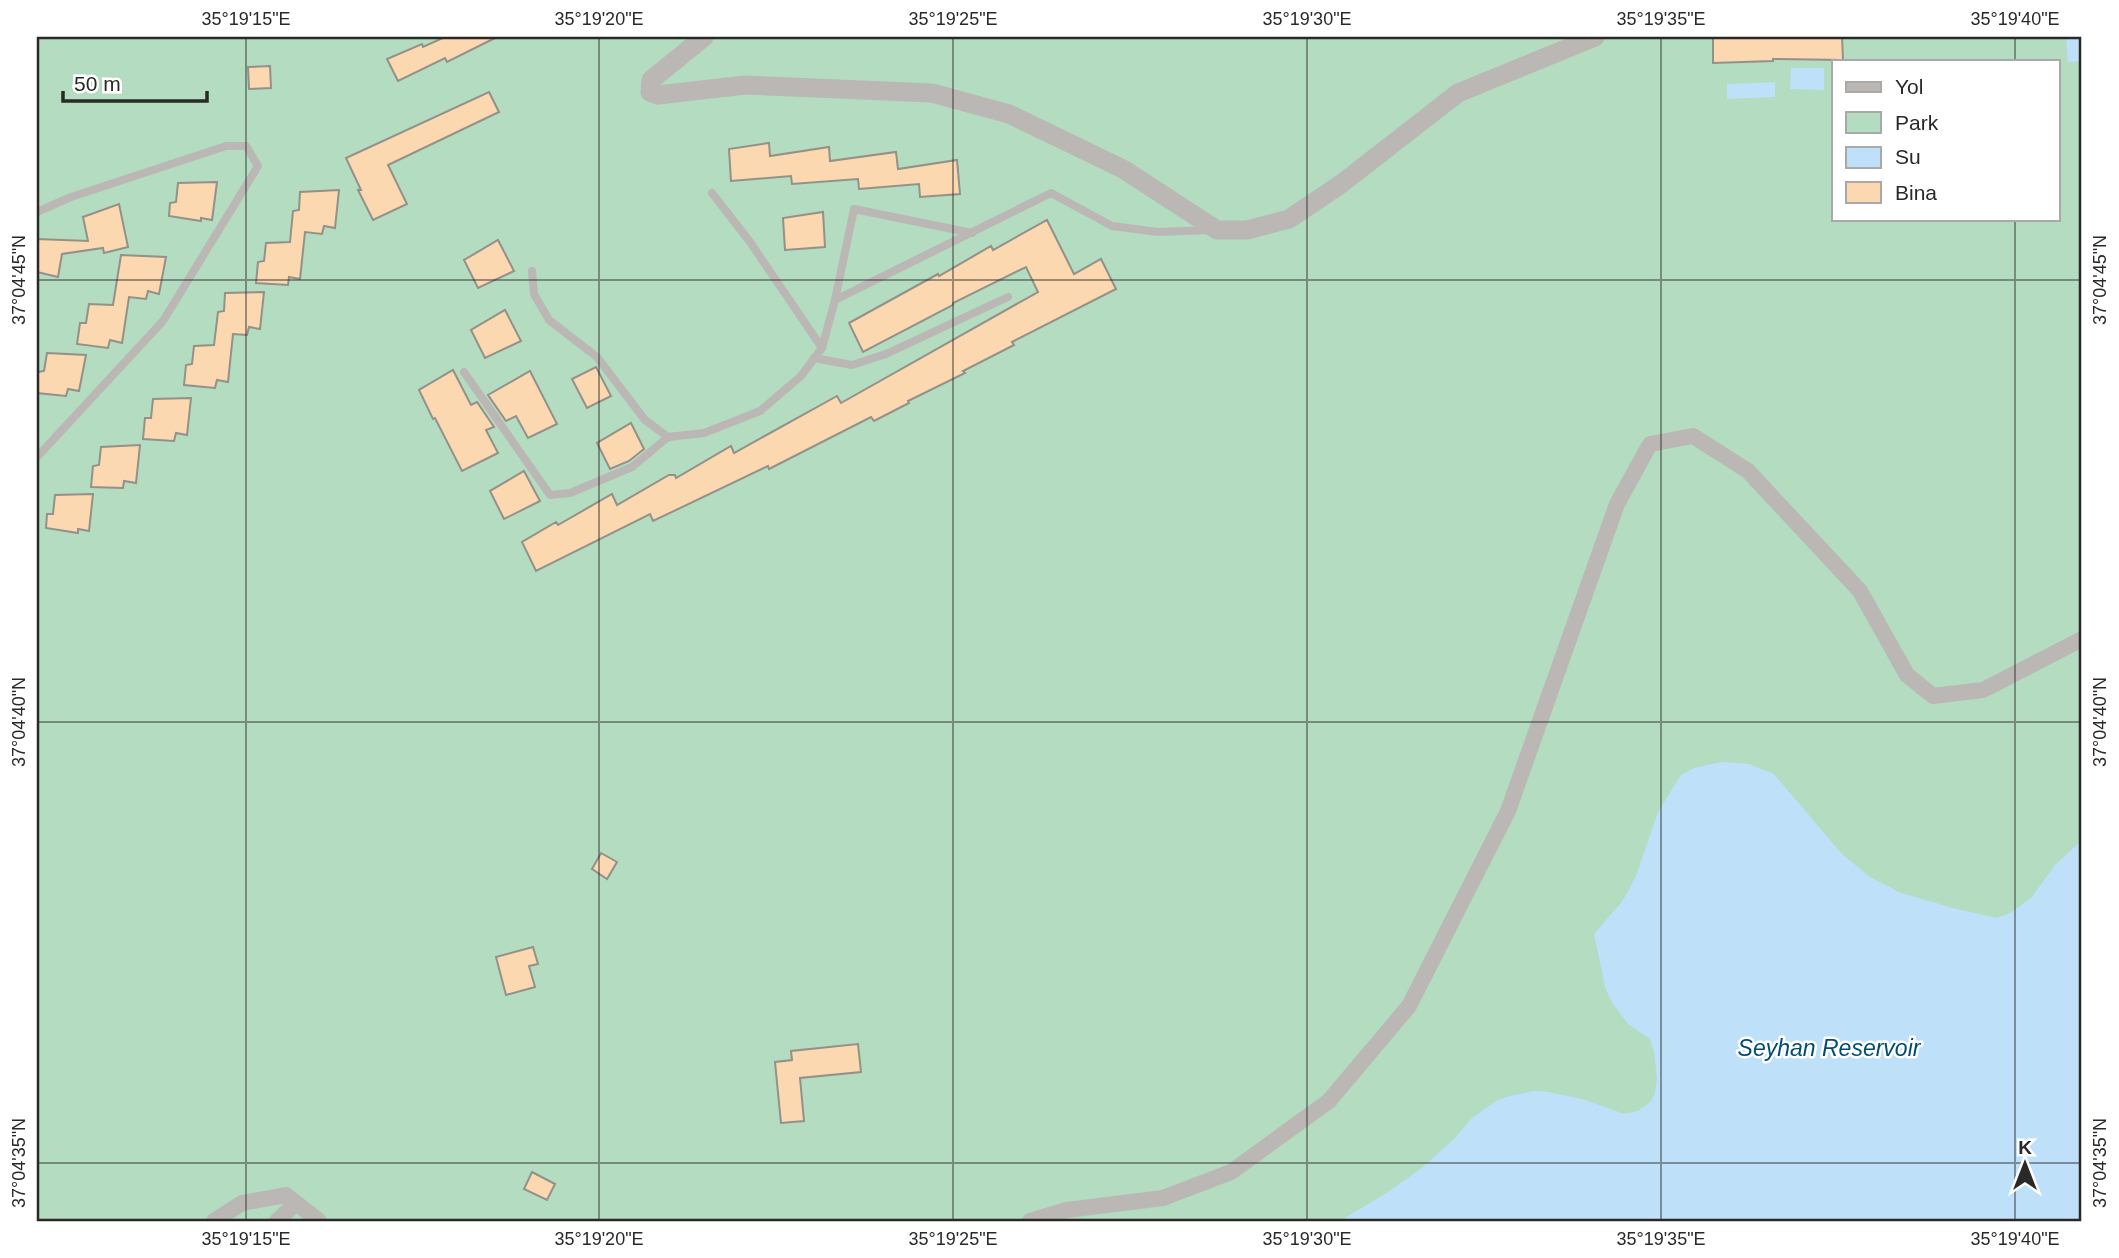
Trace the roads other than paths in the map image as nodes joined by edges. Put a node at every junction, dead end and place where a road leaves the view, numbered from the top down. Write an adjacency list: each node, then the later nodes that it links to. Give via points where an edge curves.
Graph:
1 (704, 37): 5 (street, via 651,80 650,92 657,95 745,85 932,93 1009,114 1123,169)
2 (1595, 37): 5 (street, via 1458,93 1289,219 1247,230)
3 (712, 193): 10 (lane)
4 (37, 212): 14 (lane, via 226,146 246,146 258,166 163,321)
5 (1217, 230): 6 (lane, via 1158,232 1112,226 1051,193)
6 (972, 233): 9 (lane); 9 (lane, via 855,209)
7 (532, 271): 13 (lane, via 534,294 549,320 597,357 645,420)
8 (1007, 297): 11 (lane, via 875,358 852,365)
9 (835, 300): 10 (lane)
10 (822, 348): 11 (lane)
11 (814, 358): 13 (lane, via 801,376 760,411 704,433)
12 (464, 372): 13 (lane, via 550,495 570,492 632,467)
13 (668, 437)
14 (37, 457)
15 (2082, 639): 20 (street, via 1983,690 1933,696 1907,675 1860,591 1748,471 1693,436 1650,444 1617,504 1508,811 1409,1006 1329,1101 1231,1172 1163,1198 1067,1210)
16 (296, 1203): 17 (street, via 286,1195 242,1203); 18 (street); 19 (street)
17 (214, 1221)
18 (277, 1221)
19 (319, 1221)
20 (1030, 1221)

